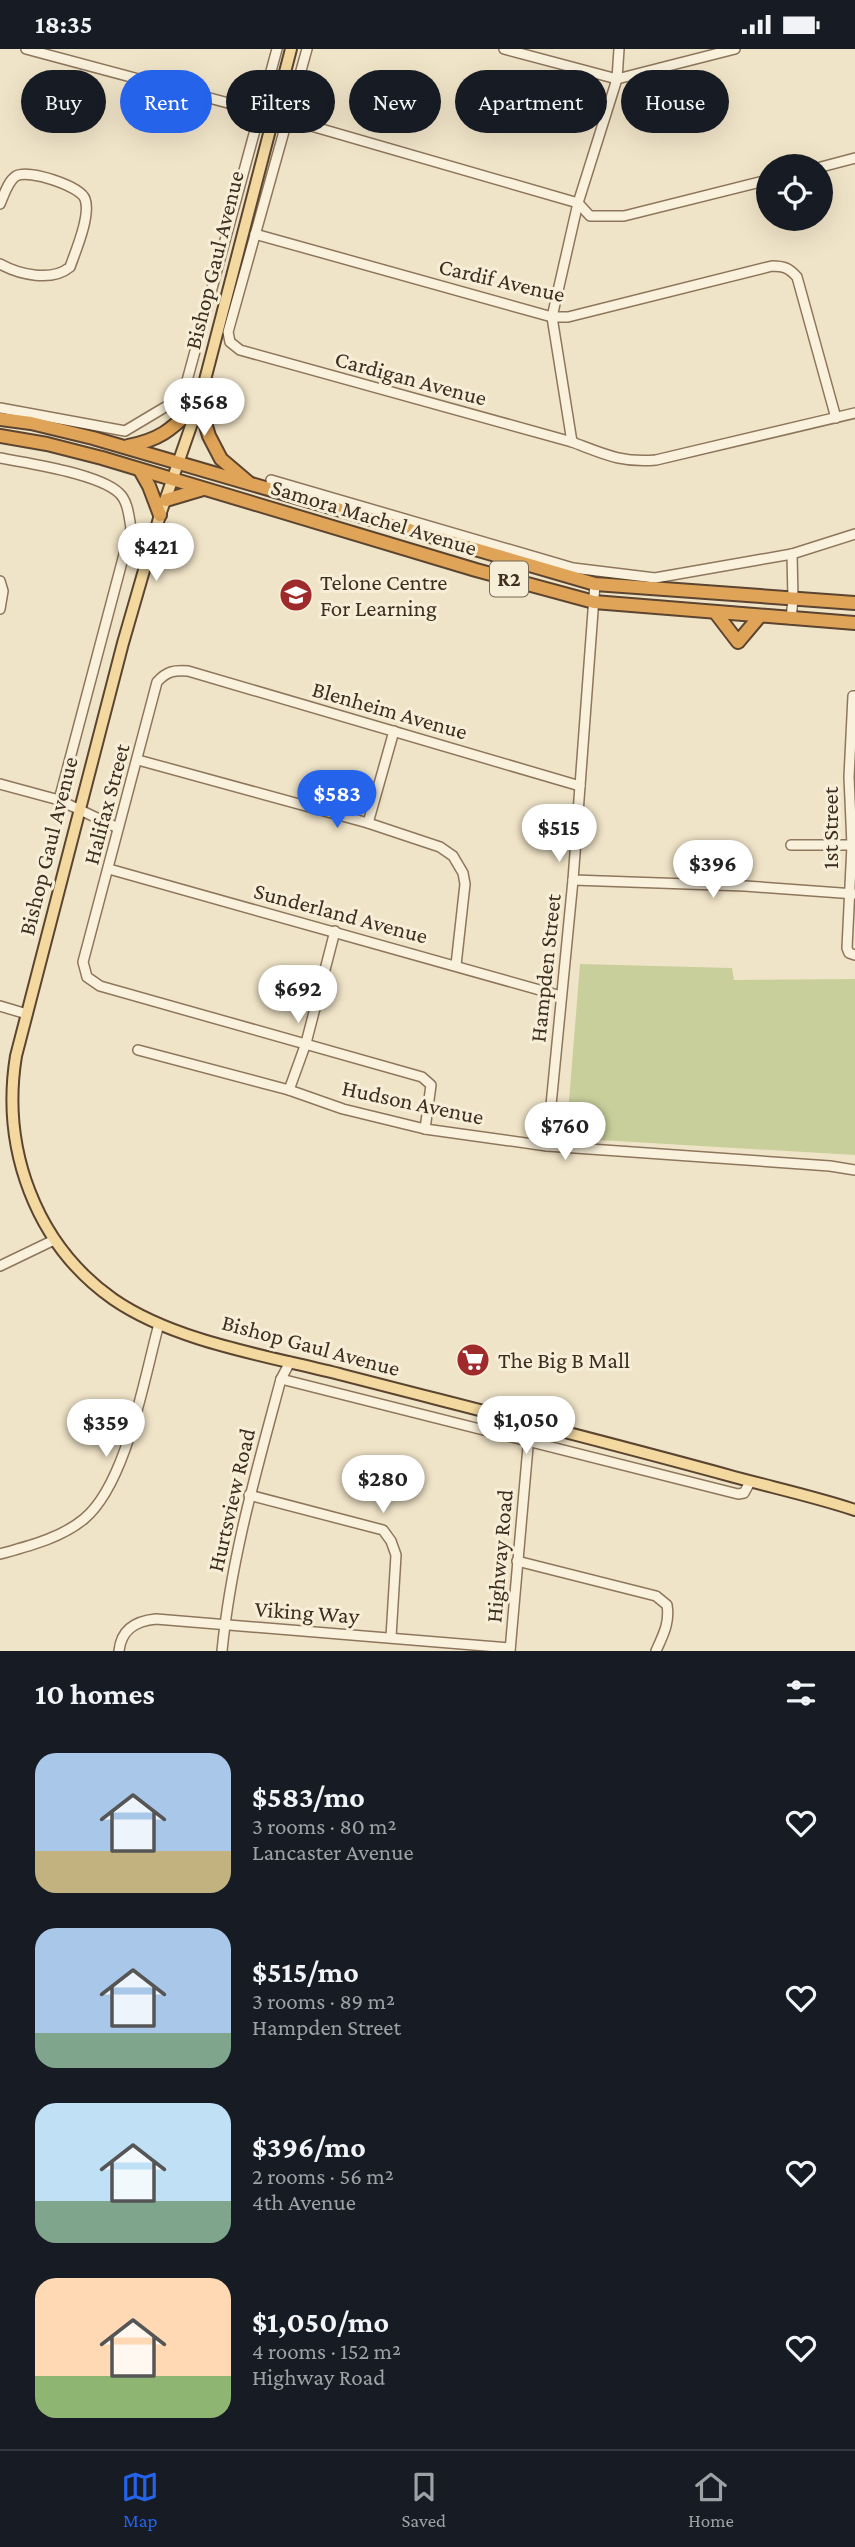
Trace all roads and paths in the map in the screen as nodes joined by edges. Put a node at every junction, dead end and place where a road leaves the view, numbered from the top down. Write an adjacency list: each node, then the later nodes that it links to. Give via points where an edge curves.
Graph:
1 (26, 49): 8 (street)
2 (277, 49): 9 (street)
3 (290, 49): 10 (main road, Bishop Gaul Avenue)
4 (307, 49): 11 (street, Bishop Gaul Avenue)
5 (504, 49): 12 (street)
6 (619, 49): 12 (street)
7 (735, 49): 12 (street)
8 (40, 51): 13 (street)
9 (272, 70)
10 (285, 70)
11 (301, 70)
12 (617, 79): 22 (street)
13 (226, 101)
14 (255, 133): 28 (street, via 185,388 177,400 125,431)
15 (268, 133): 27 (main road, Bishop Gaul Avenue)
16 (282, 133): 23 (street, Bishop Gaul Avenue)
17 (334, 133): 22 (street)
18 (855, 158): 19 (street)
19 (833, 164)
20 (756, 183): 22 (street, via 624,216 590,216)
21 (0, 204): 24 (street, via 11,180 27,174 77,189 85,196 88,211 71,267 63,273 26,273)
22 (578, 204): 25 (street)
23 (255, 234): 25 (street, Cardif Avenue); 26 (street, Bishop Gaul Avenue, via 228,332 230,342)
24 (0, 264)
25 (552, 317): 30 (street, Cardif Avenue, via 783,266 797,277); 33 (street)
26 (240, 350): 33 (street, Cardigan Avenue)
27 (199, 403): 34 (highway, via 166,434); 36 (main road, Bishop Gaul Avenue); 40 (highway, via 221,459)
28 (0, 408)
29 (855, 413): 30 (street, Cardigan Avenue)
30 (836, 418): 33 (street, Cardigan Avenue, via 656,460 631,462)
31 (0, 419): 34 (highway, R2)
32 (0, 436): 37 (highway, R2)
33 (572, 442)
34 (124, 446): 36 (highway, R2)
35 (0, 458): 63 (street, Bishop Gaul Avenue, via 103,483 120,494 128,510 131,528)
36 (179, 464): 38 (main road, Bishop Gaul Avenue); 40 (highway, Samora Machel Avenue / R2)
37 (140, 470): 38 (highway, R2); 43 (highway)
38 (173, 479): 41 (highway, Samora Machel Avenue / R2); 42 (main road, Bishop Gaul Avenue)
39 (271, 480): 45 (street, via 573,568 655,577)
40 (251, 484): 47 (highway, Samora Machel Avenue / R2)
41 (207, 489): 42 (highway); 49 (highway, Samora Machel Avenue / R2)
42 (166, 500): 43 (main road, Bishop Gaul Avenue)
43 (160, 515): 64 (main road, Bishop Gaul Avenue)
44 (855, 534): 45 (street)
45 (792, 554): 48 (street)
46 (0, 581): 51 (street)
47 (595, 584): 48 (highway, Samora Machel Avenue / R2); 49 (street, Hampden Street)
48 (793, 599): 50 (highway, Samora Machel Avenue / R2); 54 (street)
49 (594, 602): 52 (highway, Samora Machel Avenue / R2); 62 (street, Hampden Street)
50 (855, 603)
51 (0, 609)
52 (715, 612): 53 (highway, Samora Machel Avenue / R2); 53 (highway, via 738,642)
53 (760, 616): 54 (highway, Samora Machel Avenue / R2)
54 (791, 619): 55 (highway, Samora Machel Avenue / R2)
55 (855, 623)
56 (188, 671): 58 (street, Blenheim Avenue); 59 (street, Halifax Street, via 165,673 157,682)
57 (854, 696): 60 (street, 1st Street)
58 (394, 731): 62 (street, Blenheim Avenue); 65 (street)
59 (138, 761): 65 (street); 66 (street, Halifax Street)
60 (852, 777): 68 (street, 1st Street)
61 (0, 784): 63 (street)
62 (580, 786): 70 (street, Hampden Street)
63 (59, 800): 64 (street)
64 (78, 809): 66 (street); 77 (main road, Bishop Gaul Avenue)
65 (369, 824): 74 (street, via 440,846 453,856 465,884)
66 (118, 828): 69 (street, Halifax Street)
67 (791, 845): 68 (street)
68 (854, 845): 71 (street, 1st Street)
69 (109, 869): 72 (street, Sunderland Avenue); 78 (street, Halifax Street, via 83,962 92,982)
70 (573, 880): 71 (street); 75 (street, Hampden Street)
71 (852, 894): 73 (street, 1st Street, via 847,948)
72 (335, 931): 74 (street, Sunderland Avenue); 78 (street)
73 (855, 955)
74 (456, 965): 75 (street, Sunderland Avenue)
75 (561, 996): 82 (street, Hampden Street)
76 (0, 1006): 77 (street)
77 (27, 1014): 84 (main road, Bishop Gaul Avenue, via 14,1070 14,1132 27,1188)
78 (306, 1043): 80 (street); 81 (street, via 428,1080 431,1091)
79 (138, 1049): 80 (street, Hudson Avenue)
80 (289, 1090): 81 (street, Hudson Avenue)
81 (425, 1129): 82 (street, Hudson Avenue)
82 (547, 1146): 83 (street, Hudson Avenue)
83 (855, 1170)
84 (54, 1240): 85 (street); 86 (main road, Bishop Gaul Avenue, via 110,1297)
85 (0, 1266)
86 (159, 1324): 87 (main road, Bishop Gaul Avenue); 94 (street, via 123,1457 104,1496 72,1528)
87 (290, 1362): 88 (street, Hurtsview Road); 89 (main road, Bishop Gaul Avenue)
88 (281, 1379): 90 (street); 92 (street, Hurtsview Road)
89 (530, 1424): 90 (street, Highway Road); 91 (main road, Bishop Gaul Avenue)
90 (529, 1441): 91 (street, via 738,1494 744,1493); 95 (street, Highway Road)
91 (750, 1482): 93 (main road, Bishop Gaul Avenue)
92 (249, 1495): 96 (street, Hurtsview Road); 97 (street, via 383,1530 396,1555)
93 (852, 1509)
94 (0, 1554)
95 (517, 1561): 98 (street, Highway Road); 101 (street, via 656,1596 667,1605 669,1615)
96 (225, 1625): 97 (street, Viking Way); 99 (street, Viking Way, via 146,1620 122,1634); 100 (street, Hurtsview Road)
97 (391, 1637): 98 (street, Viking Way)
98 (510, 1649)
99 (118, 1651)
100 (222, 1651)
101 (656, 1651)

